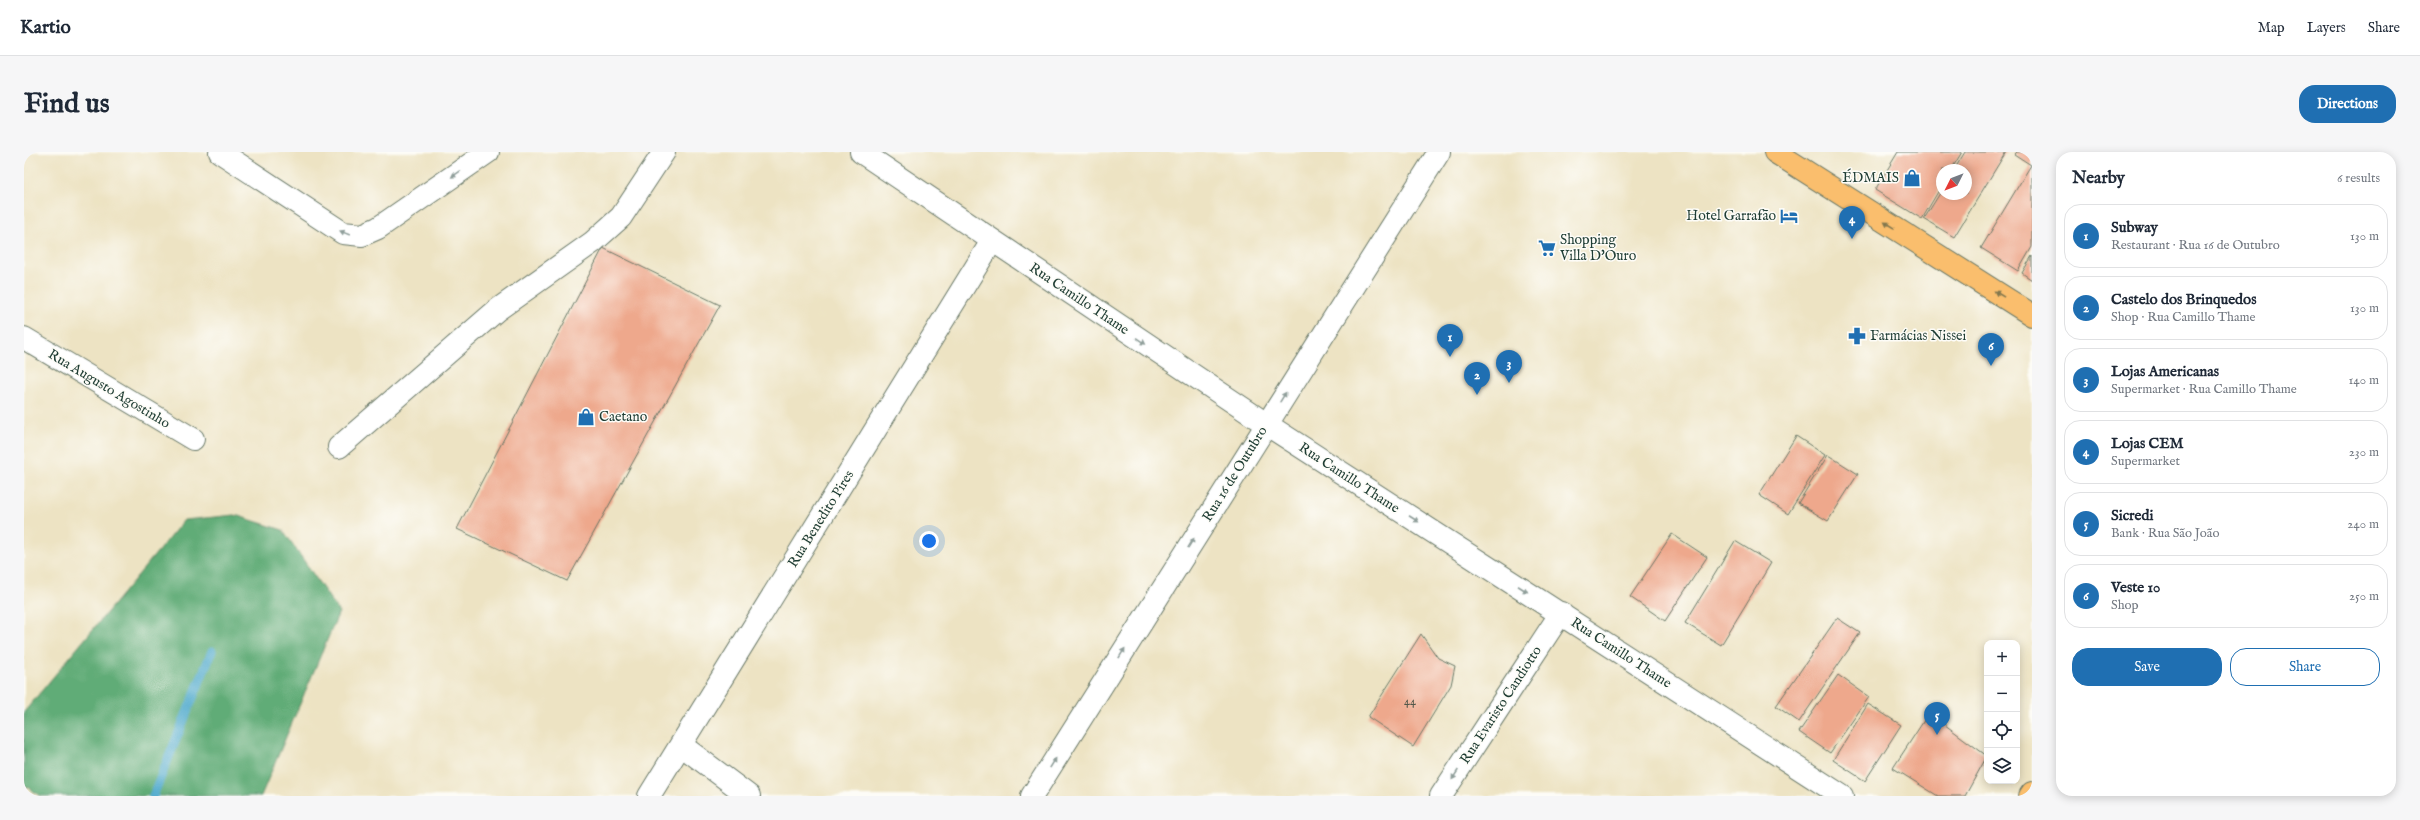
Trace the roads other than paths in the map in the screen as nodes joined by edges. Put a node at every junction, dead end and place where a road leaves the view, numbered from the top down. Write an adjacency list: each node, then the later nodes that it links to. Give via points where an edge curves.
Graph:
1 (220, 152): 2 (street, one-way to 1, via 378,228 356,236 343,233)
2 (488, 152)
3 (664, 152): 12 (street, via 621,217 592,242 497,310)
4 (861, 152): 7 (street, Rua Camillo Thame)
5 (1438, 152): 10 (street, Rua 16 de Outubro, one-way to 5)
6 (1775, 152): 8 (main road, one-way to 6)
7 (992, 241): 10 (street, Rua Camillo Thame, one-way to 10); 14 (street, Rua Benedito Pires)
8 (2032, 315)
9 (24, 338): 11 (street, Rua Augusto Agostinho)
10 (1266, 424): 13 (street, Rua Camillo Thame, one-way to 13); 18 (street, Rua 16 de Outubro, one-way to 10)
11 (193, 440)
12 (339, 447)
13 (1561, 614): 19 (street, Rua Evaristo Candiotto, one-way to 19); 20 (street, Rua Camillo Thame)
14 (681, 744): 16 (street, Rua Benedito Pires); 17 (street)
15 (2032, 793): 21 (main road)
16 (649, 796)
17 (749, 796)
18 (1032, 796)
19 (1441, 796)
20 (1842, 796)
21 (2030, 796)

